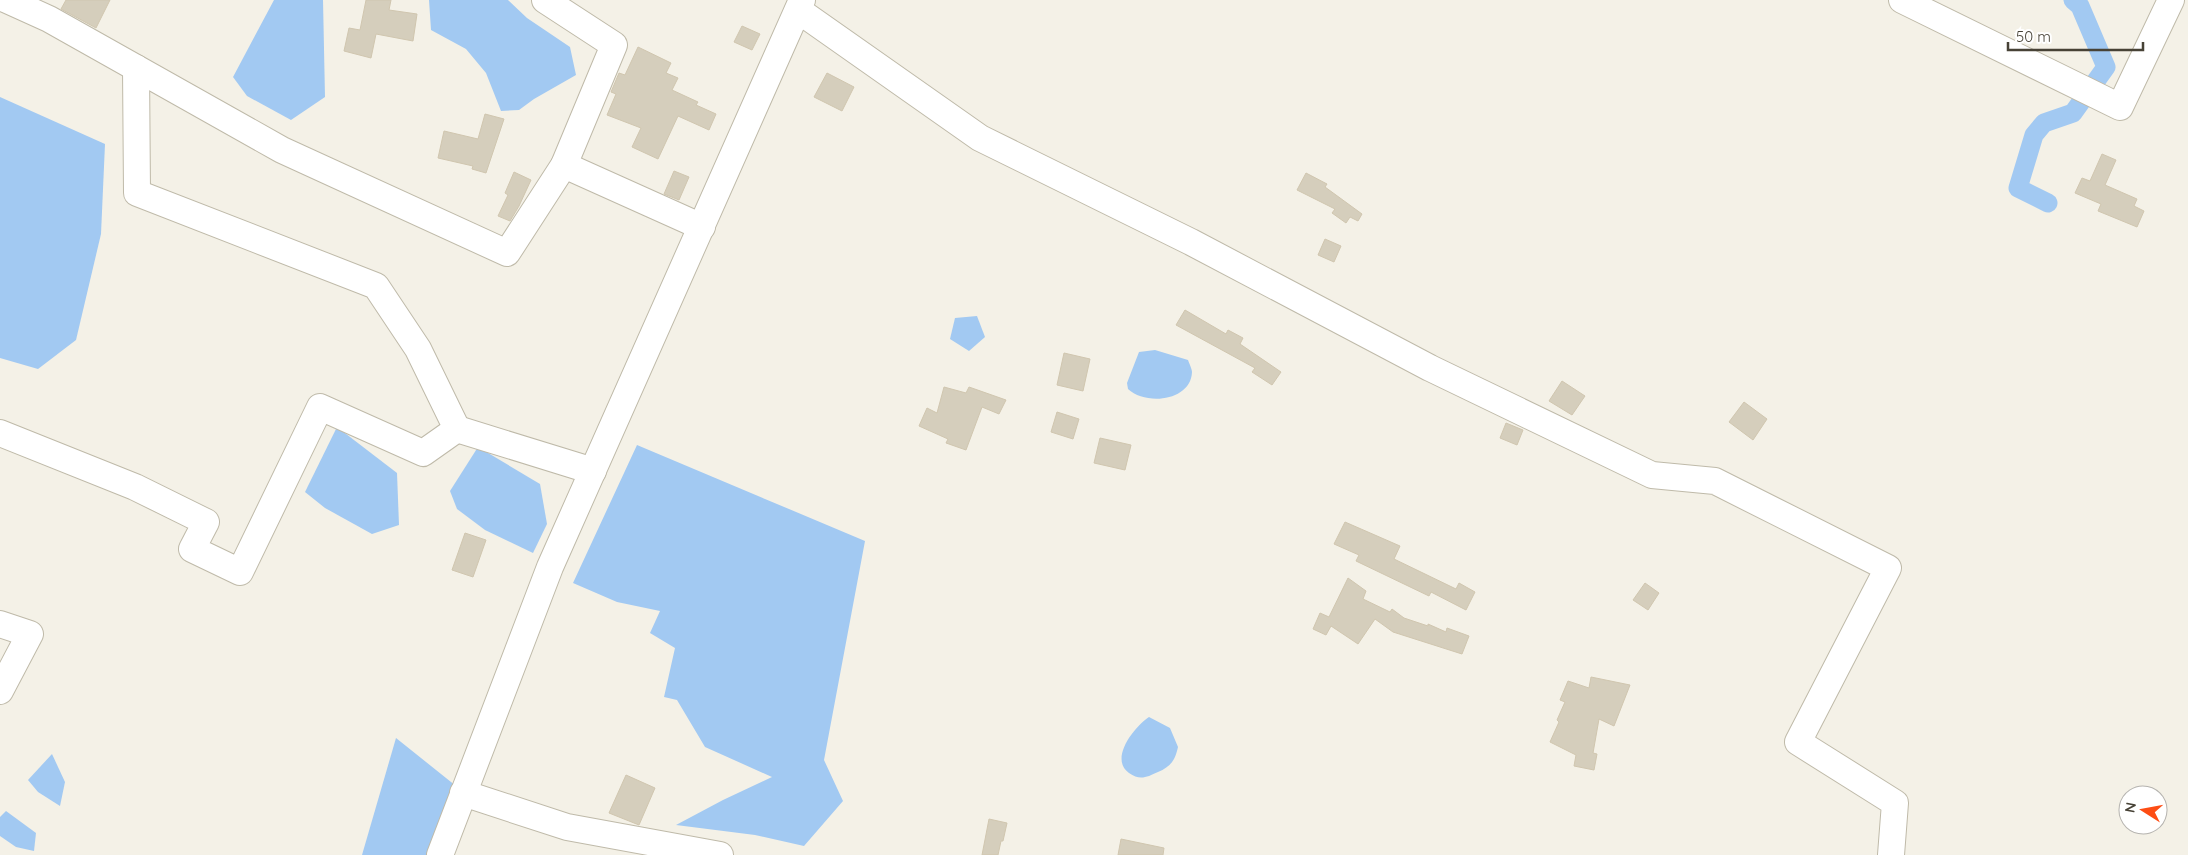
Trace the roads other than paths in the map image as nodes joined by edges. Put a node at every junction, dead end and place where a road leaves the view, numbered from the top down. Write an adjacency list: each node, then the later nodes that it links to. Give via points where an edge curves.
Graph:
1 (7, 0): 8 (street, via 49,19)
2 (545, 0): 9 (street, via 614,45)
3 (1902, 0): 4 (street, via 2120,107)
4 (2172, 0)
5 (2180, 0): 7 (street)
6 (800, 5): 10 (street); 19 (street, via 980,138 1191,242 1430,368 1652,474 1714,481 1888,568 1798,742 1895,803)
7 (2188, 6)
8 (136, 68): 9 (street, via 282,150 507,253); 11 (street, via 137,193 376,286 418,349)
9 (564, 165): 10 (street)
10 (702, 227): 13 (street)
11 (456, 429): 12 (street, via 423,453 320,407 240,572 192,549 206,522 135,487); 13 (street)
12 (0, 433)
13 (593, 471): 16 (street, via 550,567)
14 (0, 624): 15 (street, via 30,634)
15 (0, 691)
16 (463, 793): 17 (street); 18 (street, via 567,827)
17 (440, 855)
18 (720, 855)
19 (1891, 855)

